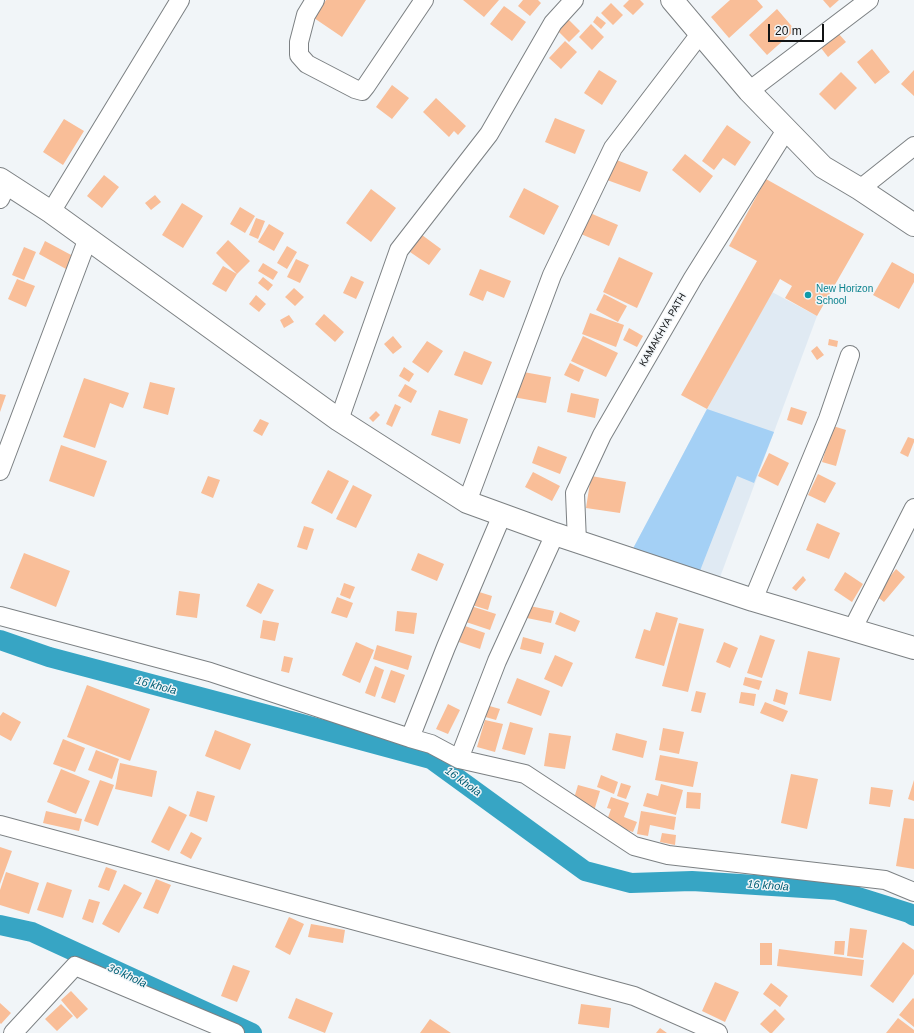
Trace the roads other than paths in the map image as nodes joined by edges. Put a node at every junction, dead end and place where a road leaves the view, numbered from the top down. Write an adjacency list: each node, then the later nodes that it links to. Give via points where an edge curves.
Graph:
1 (180, 0): 13 (street)
2 (315, 0): 3 (street, via 306,15 299,42 299,55 307,64 362,91)
3 (424, 0)
4 (574, 0): 17 (street, via 553,23 489,134 399,250)
5 (672, 0): 7 (street)
6 (869, 0): 8 (street)
7 (700, 34): 8 (street); 19 (street, via 613,148 552,275)
8 (749, 91): 9 (street)
9 (786, 130): 12 (street, via 823,167); 23 (street, KAMAKHYA PATH, via 693,278 602,436 576,493)
10 (914, 146): 12 (street)
11 (2, 187): 13 (street)
12 (860, 189): 14 (street)
13 (51, 212): 15 (street)
14 (914, 225)
15 (88, 238): 17 (street); 18 (street)
16 (850, 355): 24 (street, via 828,419)
17 (339, 420): 19 (street)
18 (0, 471)
19 (467, 502): 21 (street)
20 (914, 508): 26 (street)
21 (502, 515): 22 (street); 28 (street)
22 (555, 534): 23 (street); 29 (street, via 497,661)
23 (577, 542): 24 (street)
24 (753, 600): 26 (street)
25 (0, 616): 28 (street, via 210,672)
26 (852, 630): 27 (street)
27 (914, 648)
28 (410, 738): 29 (street, via 431,744)
29 (459, 760): 31 (street, via 525,774 634,846 668,855 885,880)
30 (0, 825): 34 (street, via 634,996)
31 (914, 892)
32 (13, 1033): 33 (street, via 74,966)
33 (234, 1033)
34 (718, 1033)

